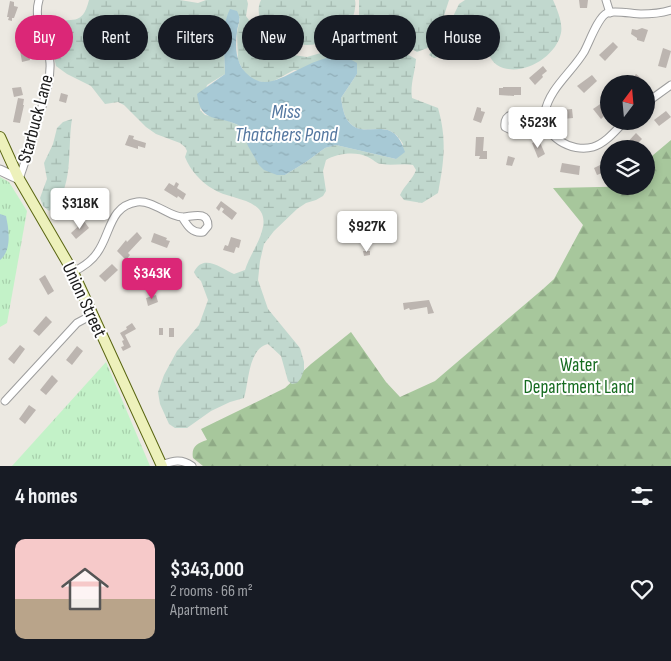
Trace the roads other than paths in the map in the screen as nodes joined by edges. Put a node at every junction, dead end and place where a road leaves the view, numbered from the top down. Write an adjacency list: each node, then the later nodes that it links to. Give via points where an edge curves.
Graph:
1 (38, 0): 12 (street, Starbuck Lane, via 38,24 50,65 44,100)
2 (606, 0): 4 (street)
3 (671, 10): 4 (street, via 643,14)
4 (610, 13): 8 (street, via 603,16 583,53 554,92)
5 (671, 85): 6 (street)
6 (655, 97)
7 (525, 118): 8 (street)
8 (545, 118): 9 (street, via 555,137 578,148 598,145)
9 (616, 130)
10 (0, 137): 12 (main road, Union Street)
11 (0, 170): 12 (street)
12 (19, 179): 14 (main road, Union Street)
13 (182, 217): 14 (street, via 146,202 124,207 114,216 97,254)
14 (74, 272): 15 (main road, Union Street)
15 (92, 315): 16 (street, via 76,324); 17 (main road, Union Street)
16 (5, 401)
17 (161, 465): 18 (street, via 178,460)
18 (192, 466)

